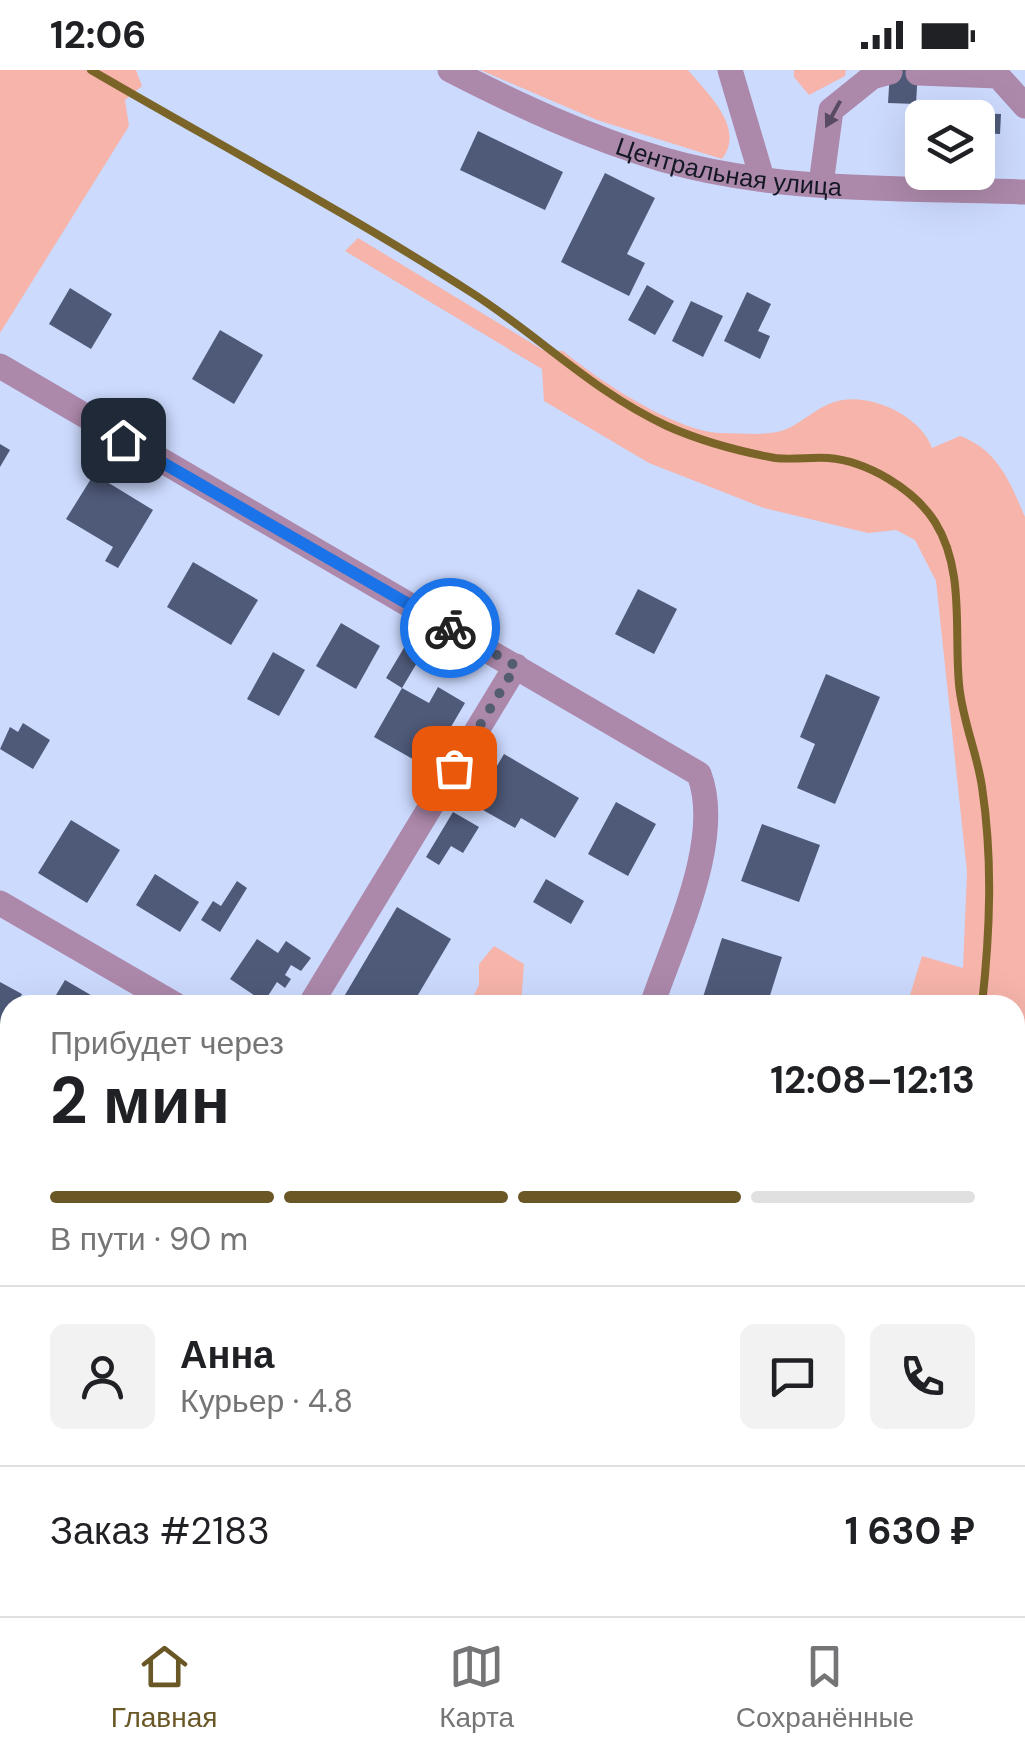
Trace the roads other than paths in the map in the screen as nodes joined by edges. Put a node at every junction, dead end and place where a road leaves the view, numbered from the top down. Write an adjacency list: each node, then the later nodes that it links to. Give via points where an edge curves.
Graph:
1 (450, 70): 7 (street, Центральная улица, via 585,134 664,160)
2 (730, 70): 7 (street)
3 (890, 72): 8 (street, one-way to 8, via 872,77 831,110)
4 (918, 73): 5 (street)
5 (998, 73): 6 (street)
6 (1025, 106)
7 (762, 178): 8 (street, Центральная улица)
8 (821, 184): 9 (street, Центральная улица)
9 (1025, 192)
10 (0, 366): 11 (street)
11 (516, 666): 14 (street); 15 (street, via 699,774 708,796 708,832)
12 (0, 902): 13 (street)
13 (159, 995)
14 (316, 995)
15 (655, 995)

